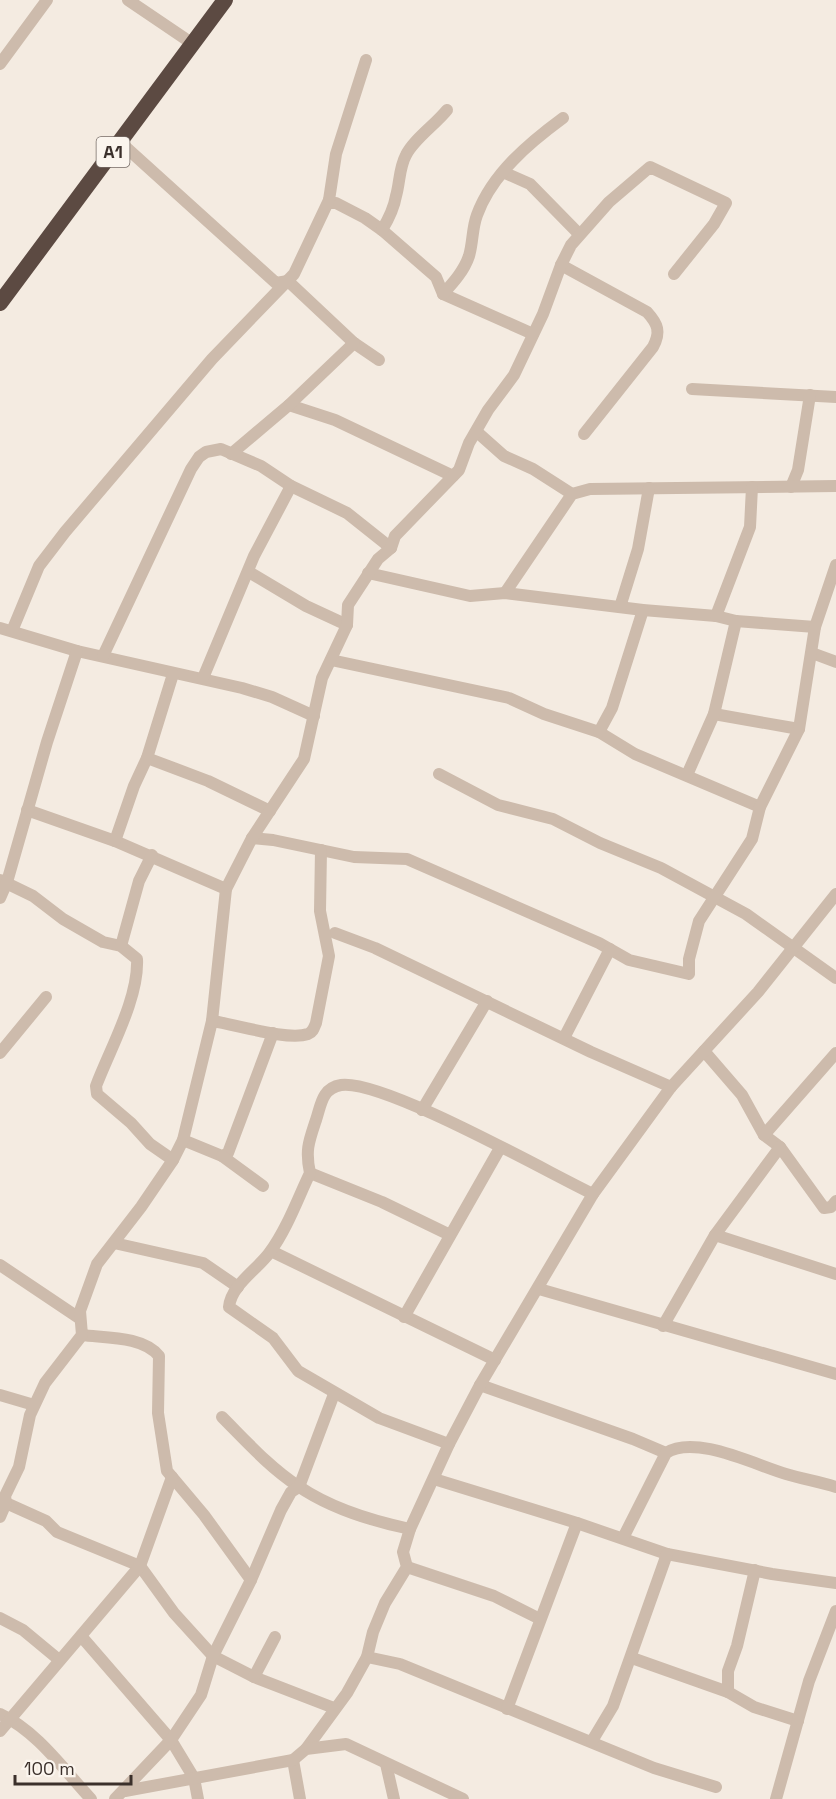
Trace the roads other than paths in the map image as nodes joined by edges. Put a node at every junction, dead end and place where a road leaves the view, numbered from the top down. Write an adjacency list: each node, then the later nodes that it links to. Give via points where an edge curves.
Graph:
1 (47, 0): 6 (street)
2 (128, 0): 4 (street)
3 (225, 0): 4 (highway, A1)
4 (193, 44): 9 (highway, A1)
5 (366, 60): 11 (street, via 336,154)
6 (0, 64)
7 (447, 110): 12 (street, via 406,154 396,196)
8 (563, 118): 10 (street, via 534,139)
9 (120, 142): 16 (street, via 276,284); 18 (highway, A1)
10 (503, 172): 13 (street, via 530,184); 17 (street, via 476,216 469,256)
11 (329, 200): 12 (street); 16 (street)
12 (382, 230): 17 (street, via 436,277)
13 (579, 234): 14 (street); 15 (street, via 650,167 726,203)
14 (561, 265): 19 (street); 27 (street, via 639,307 657,323 658,337 653,347)
15 (674, 274)
16 (288, 281): 20 (street); 47 (street, via 212,359 65,532 39,566)
17 (443, 294): 19 (street)
18 (0, 303)
19 (533, 334): 26 (street, via 514,375)
20 (354, 343): 21 (street); 25 (street)
21 (379, 360)
22 (692, 389): 23 (street)
23 (810, 395): 24 (street); 33 (street, via 798,470)
24 (836, 397)
25 (289, 405): 28 (street); 29 (street, via 335,420)
26 (477, 432): 29 (street); 35 (street, via 504,456)
27 (584, 434)
28 (231, 454): 30 (street, via 261,466); 50 (street, via 221,449 199,457)
29 (453, 476): 36 (street, via 395,536)
30 (291, 486): 36 (street, via 347,513); 38 (street)
31 (836, 486): 33 (street)
32 (752, 487): 33 (street); 34 (street); 43 (street, via 750,527)
33 (791, 487)
34 (649, 488): 35 (street, via 590,489); 41 (street, via 638,549)
35 (572, 494): 40 (street)
36 (391, 548): 39 (street)
37 (835, 570): 46 (street)
38 (249, 572): 45 (street); 54 (street)
39 (368, 573): 40 (street, via 470,596); 45 (street, via 348,605)
40 (505, 593): 41 (street)
41 (620, 607): 42 (street)
42 (643, 610): 43 (street); 58 (street, via 612,708)
43 (716, 616): 44 (street)
44 (736, 621): 46 (street); 55 (street)
45 (347, 625): 51 (street)
46 (814, 627): 49 (street)
47 (6, 630): 48 (street)
48 (77, 651): 50 (street); 63 (street)
49 (812, 653): 52 (street); 57 (street)
50 (103, 656): 53 (street)
51 (331, 660): 56 (street, via 322,678); 58 (street, via 446,687 487,691)
52 (836, 662)
53 (173, 674): 54 (street); 59 (street)
54 (202, 678): 56 (street, via 272,697)
55 (714, 714): 57 (street); 61 (street)
56 (314, 716): 64 (street, via 304,759)
57 (799, 729): 62 (street)
58 (599, 732): 61 (street, via 635,754)
59 (147, 758): 64 (street, via 208,781); 66 (street)
60 (439, 774): 72 (street, via 498,805 553,819)
61 (687, 775): 62 (street)
62 (760, 807): 72 (street, via 752,839)
63 (27, 810): 66 (street); 69 (street)
64 (270, 811): 65 (street)
65 (252, 838): 67 (street); 70 (street)
66 (116, 840): 68 (street)
67 (321, 850): 77 (street, via 354,857 407,859); 82 (street, via 320,911 329,956 316,1023 306,1035)
68 (152, 855): 70 (street); 75 (street, via 139,881)
69 (4, 881): 73 (street); 75 (street, via 103,942)
70 (226, 889): 81 (street)
71 (836, 894): 76 (street)
72 (713, 896): 76 (street); 77 (street, via 699,921 689,974 629,960)
73 (0, 898)
74 (335, 933): 80 (street)
75 (121, 946): 94 (street, via 137,959 137,976 96,1086 98,1095 150,1144)
76 (793, 947): 78 (street); 84 (street)
77 (610, 949): 83 (street)
78 (836, 978)
79 (46, 997): 85 (street)
80 (487, 1001): 83 (street); 88 (street)
81 (212, 1021): 82 (street); 90 (street)
82 (273, 1033): 93 (street, via 228,1153)
83 (564, 1038): 87 (street)
84 (704, 1052): 87 (street); 89 (street, via 742,1095)
85 (0, 1053)
86 (836, 1053): 89 (street)
87 (671, 1087): 97 (street)
88 (422, 1110): 92 (street); 95 (street, via 359,1086 329,1089 306,1153)
89 (764, 1135): 91 (street)
90 (183, 1140): 93 (street); 94 (street)
91 (780, 1147): 98 (street, via 824,1208); 100 (street)
92 (500, 1148): 97 (street); 99 (street)
93 (222, 1156): 96 (street)
94 (174, 1160): 101 (street)
95 (310, 1173): 99 (street); 102 (street)
96 (263, 1186)
97 (593, 1194): 106 (street)
98 (836, 1201)
99 (450, 1235): 108 (street)
100 (715, 1235): 104 (street); 109 (street)
101 (114, 1243): 105 (street, via 203,1263); 107 (street, via 97,1264)
102 (271, 1251): 105 (street); 108 (street)
103 (0, 1265): 107 (street)
104 (836, 1274)
105 (238, 1287): 114 (street, via 229,1307 273,1338 298,1371)
106 (539, 1289): 109 (street); 111 (street)
107 (79, 1317): 110 (street)
108 (404, 1317): 111 (street)
109 (663, 1326): 112 (street)
110 (82, 1335): 116 (street, via 45,1383); 120 (street, via 133,1341 159,1356 159,1413 165,1463)
111 (495, 1360): 113 (street)
112 (836, 1374)
113 (480, 1385): 118 (street); 119 (street)
114 (334, 1394): 118 (street, via 379,1418); 123 (street)
115 (0, 1395): 116 (street)
116 (34, 1405): 124 (street, via 19,1467)
117 (222, 1417): 123 (street)
118 (448, 1444): 121 (street)
119 (666, 1453): 122 (street, via 678,1448 711,1449); 128 (street)
120 (172, 1477): 130 (street); 133 (street)
121 (434, 1479): 126 (street); 127 (street)
122 (836, 1486)
123 (299, 1487): 127 (street, via 359,1515); 133 (street, via 291,1492 281,1510)
124 (4, 1498): 125 (street); 130 (street, via 46,1521 57,1532)
125 (0, 1517)
126 (577, 1523): 128 (street); 137 (street)
127 (410, 1529): 131 (street, via 403,1552)
128 (623, 1538): 129 (street)
129 (667, 1554): 132 (street); 142 (street)
130 (140, 1566): 138 (street); 140 (street, via 174,1613)
131 (406, 1567): 137 (street, via 494,1596); 141 (street, via 381,1612)
132 (755, 1570): 134 (street); 145 (street, via 728,1671)
133 (251, 1580): 140 (street)
134 (836, 1583)
135 (836, 1611): 149 (street)
136 (0, 1618): 143 (street, via 23,1630)
137 (540, 1618): 147 (street)
138 (81, 1636): 143 (street); 151 (street)
139 (275, 1637): 144 (street)
140 (213, 1656): 144 (street); 151 (street, via 201,1695)
141 (367, 1657): 146 (street); 147 (street, via 400,1664)
142 (632, 1658): 145 (street); 152 (street, via 613,1706)
143 (58, 1659): 148 (street)
144 (254, 1677): 146 (street)
145 (728, 1692): 149 (street, via 754,1707)
146 (334, 1708): 153 (street)
147 (507, 1709): 152 (street)
148 (5, 1716): 150 (street); 159 (street, via 39,1743)
149 (798, 1721): 164 (street)
150 (0, 1731)
151 (171, 1740): 156 (street); 158 (street)
152 (592, 1741): 157 (street, via 654,1768)
153 (306, 1749): 154 (street); 155 (street, via 346,1744)
154 (293, 1760): 156 (street); 161 (street)
155 (387, 1764): 162 (street); 163 (street)
156 (194, 1778): 158 (street); 160 (street)
157 (716, 1787)
158 (120, 1795)
159 (91, 1799)
160 (198, 1799)
161 (300, 1799)
162 (394, 1799)
163 (463, 1799)
164 (776, 1799)

